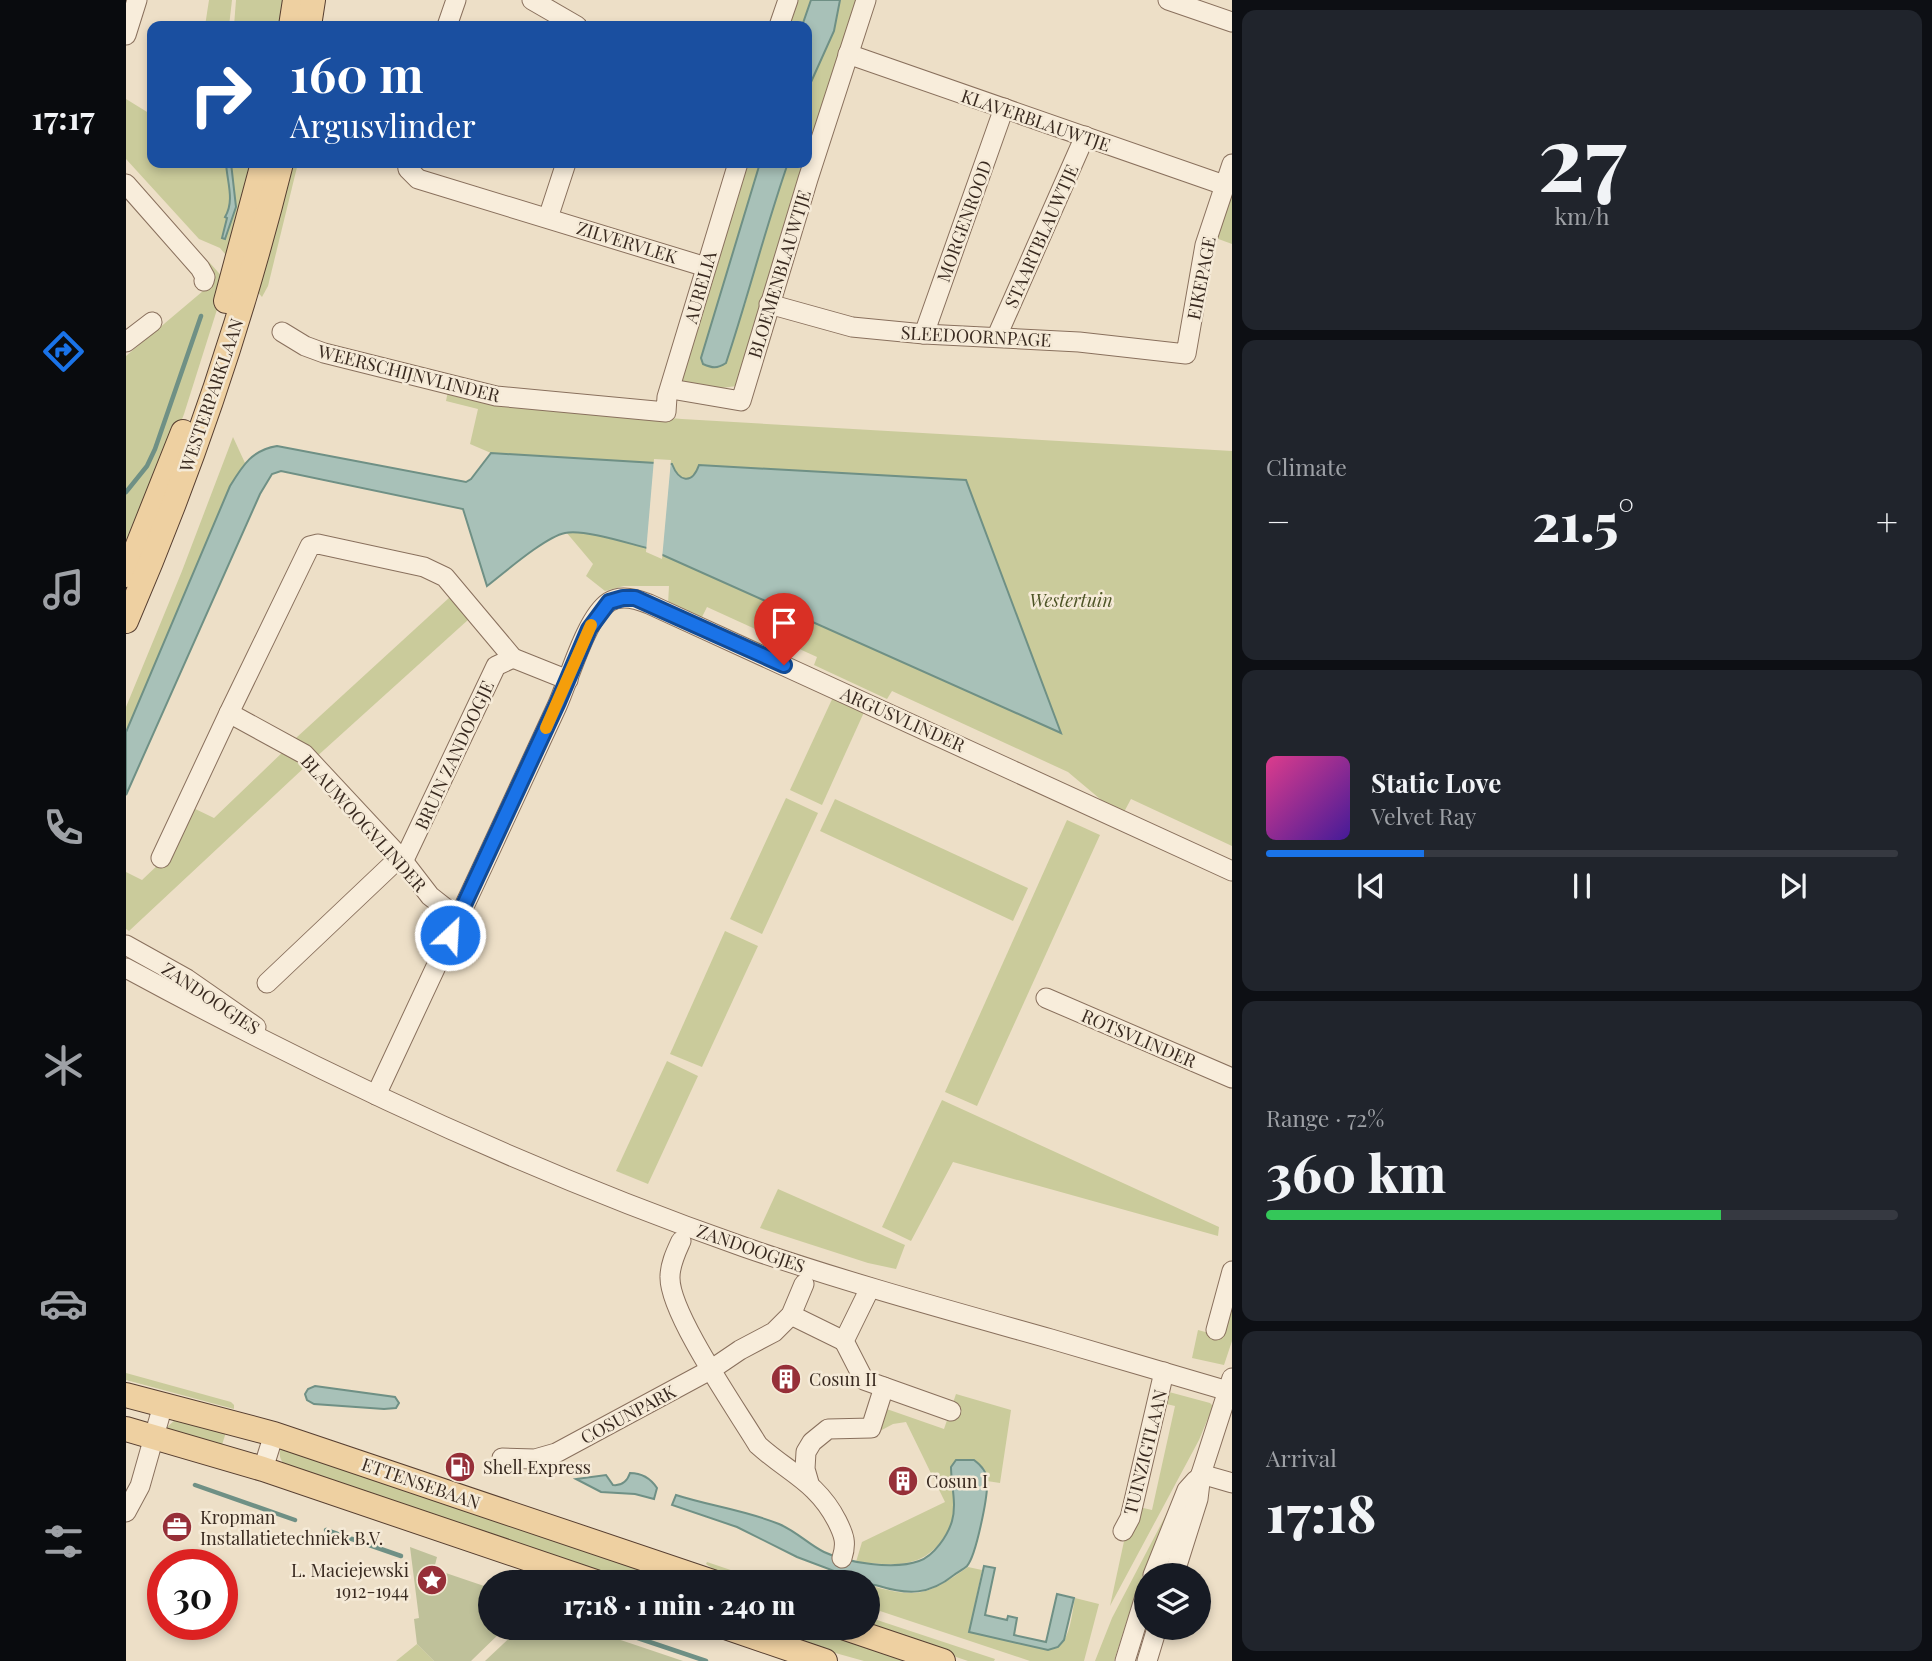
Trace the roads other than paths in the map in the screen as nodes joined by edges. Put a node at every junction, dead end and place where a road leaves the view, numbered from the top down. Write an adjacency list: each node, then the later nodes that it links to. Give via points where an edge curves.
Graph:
1 (137, 0): 15 (street)
2 (295, 0): 9 (main road)
3 (313, 0): 10 (main road)
4 (456, 0): 11 (street)
5 (532, 0): 12 (street)
6 (866, 0): 16 (street, BLOEMENBLAUWTJE)
7 (1168, 0): 14 (street)
8 (785, 1): 13 (street)
9 (292, 21)
10 (310, 21)
11 (449, 21)
12 (568, 21)
13 (780, 21)
14 (1232, 22)
15 (126, 35)
16 (848, 54): 17 (street, KLAVERBLAUWTJE); 26 (street, BLOEMENBLAUWTJE)
17 (1004, 108): 18 (street, KLAVERBLAUWTJE); 35 (street, MORGENROOD)
18 (1084, 136): 28 (street, KLAVERBLAUWTJE); 36 (street, STAARTBLAUWTJE)
19 (1232, 164): 28 (street, EIKEPAGE)
20 (262, 168): 41 (main road, WESTERPARKLAAN, via 200,384)
21 (280, 168): 42 (main road, WESTERPARKLAAN, via 209,407)
22 (408, 168): 29 (street, ZILVERVLEK, via 418,179)
23 (564, 168): 29 (street)
24 (736, 168): 30 (street, AURELIA)
25 (812, 168): 32 (street, BLOEMENBLAUWTJE)
26 (812, 168)
27 (126, 184): 31 (street, via 200,268)
28 (1224, 185): 38 (street, EIKEPAGE, via 1205,245)
29 (548, 218): 30 (street, ZILVERVLEK)
30 (706, 267): 39 (street, AURELIA)
31 (204, 281)
32 (769, 304): 35 (street, SLEEDOORNPAGE, via 852,327); 39 (street, BLOEMENBLAUWTJE, via 741,401)
33 (152, 321): 37 (street)
34 (282, 332): 40 (street, WEERSCHIJNVLINDER, via 324,353 479,393)
35 (924, 334): 36 (street, SLEEDOORNPAGE)
36 (997, 336): 38 (street, SLEEDOORNPAGE)
37 (126, 342)
38 (1186, 354)
39 (671, 389): 40 (street, AURELIA)
40 (666, 412)
41 (126, 575)
42 (126, 621)
43 (513, 657): 44 (street); 45 (street, via 445,577 424,566 318,544 310,546); 47 (street, BRUIN ZANDOOGJE, via 496,666)
44 (568, 680): 48 (street, ARGUSVLINDER, via 598,614 609,602 635,598); 49 (street, ARGUSVLINDER)
45 (229, 713): 46 (street); 47 (street, BLAUWOOGVLINDER, via 304,754)
46 (161, 858)
47 (402, 859): 49 (street, BLAUWOOGVLINDER, via 430,896); 52 (street, BRUIN ZANDOOGJE)
48 (1232, 871)
49 (458, 918): 56 (street, ARGUSVLINDER)
50 (126, 945): 54 (street, ZANDOOGJES, via 187,979)
51 (126, 968): 54 (street, ZANDOOGJES)
52 (267, 983)
53 (1045, 998): 55 (street, ROTSVLINDER)
54 (293, 1055): 56 (street, ZANDOOGJES)
55 (1232, 1078)
56 (376, 1095): 60 (street, ZANDOOGJES, via 642,1209)
57 (681, 1241): 64 (street, via 670,1278 673,1296)
58 (1232, 1271): 62 (street)
59 (804, 1284): 61 (street, COSUNPARK)
60 (870, 1288): 63 (street); 65 (street, ZANDOOGJES)
61 (792, 1315): 63 (street); 64 (street, COSUNPARK, via 774,1332)
62 (1216, 1330)
63 (844, 1342): 67 (street, via 864,1380)
64 (712, 1370): 75 (street, COSUNPARK, via 556,1453 535,1460); 76 (street, via 758,1445)
65 (1164, 1372): 66 (street, ZANDOOGJES); 83 (street, TUINZIGTLAAN, via 1130,1518)
66 (1230, 1385): 78 (street)
67 (884, 1387): 70 (street); 74 (street, via 871,1428 828,1429)
68 (126, 1395): 69 (main road, ETTENSEBAAN)
69 (163, 1405): 72 (main road, ETTENSEBAAN); 73 (street)
70 (951, 1411)
71 (126, 1429): 73 (main road, ETTENSEBAAN)
72 (274, 1434): 77 (street); 88 (main road, ETTENSEBAAN)
73 (154, 1436): 77 (main road, ETTENSEBAAN); 81 (street)
74 (806, 1452): 76 (street, via 789,1460); 80 (street)
75 (502, 1458)
76 (772, 1458): 80 (street)
77 (263, 1469): 87 (main road, ETTENSEBAAN)
78 (1201, 1474): 79 (street); 85 (street, via 1187,1490); 86 (street)
79 (1232, 1482)
80 (809, 1483): 84 (street, via 830,1507 845,1536)
81 (133, 1484): 82 (street)
82 (126, 1512)
83 (1123, 1531)
84 (842, 1558)
85 (1158, 1563)
86 (1178, 1563)
87 (561, 1570)
88 (677, 1570)
89 (1134, 1632): 95 (street)
90 (763, 1640): 93 (main road)
91 (880, 1640): 94 (main road)
92 (1153, 1640): 96 (street)
93 (825, 1661)
94 (943, 1661)
95 (1125, 1661)
96 (1147, 1661)

